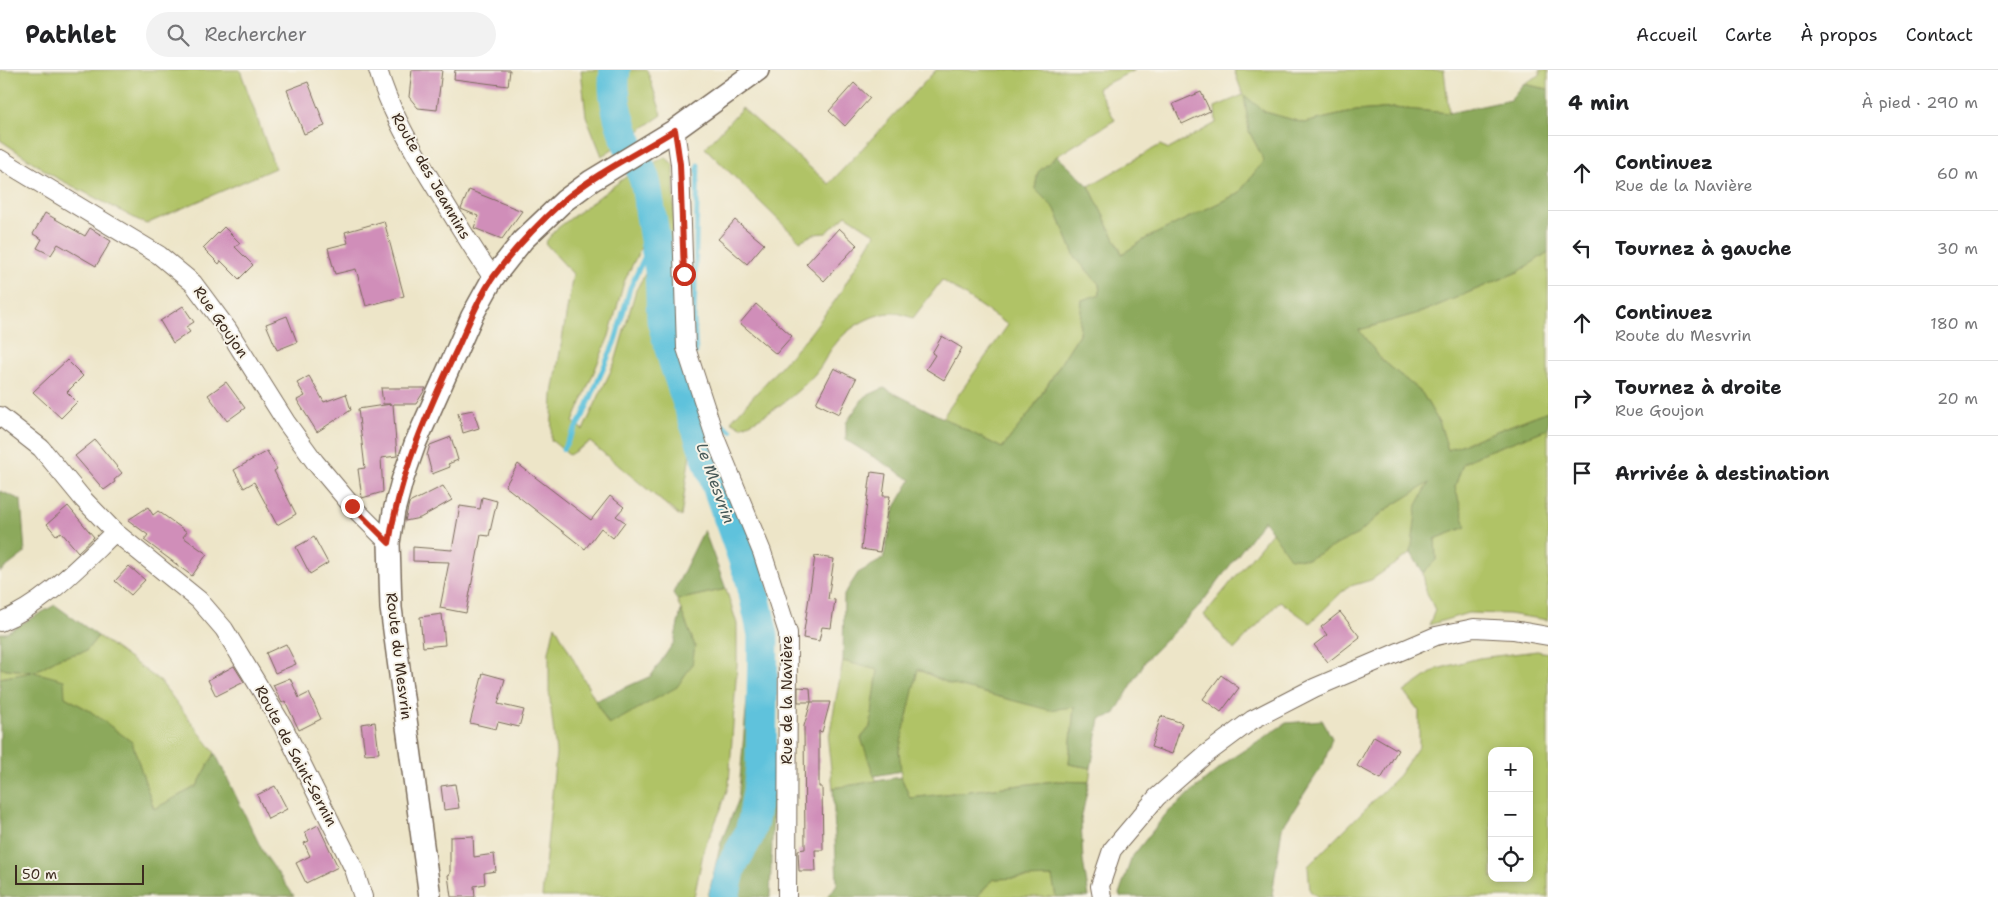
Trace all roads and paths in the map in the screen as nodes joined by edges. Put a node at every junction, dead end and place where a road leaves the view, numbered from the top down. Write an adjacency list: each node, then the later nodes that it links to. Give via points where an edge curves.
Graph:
1 (378, 70): 5 (street, Route des Jeannins, via 385,94 408,140 465,238)
2 (758, 70): 3 (main road, Route du Mesvrin)
3 (675, 130): 5 (main road, Route du Mesvrin, via 564,201 523,240); 13 (street, Rue de la Navière, via 680,164 686,348 716,440 762,552 788,633)
4 (0, 159): 8 (street, Rue Goujon, via 159,255 194,283 315,462)
5 (493, 278): 8 (main road, Route du Mesvrin, via 472,316 415,444 394,511)
6 (0, 416): 7 (street, Route de Saint-Sernin, via 41,448)
7 (115, 532): 9 (street, via 38,601); 11 (street, Route de Saint-Sernin, via 199,600 224,629 283,726 354,869)
8 (389, 543): 12 (main road, Route du Mesvrin, via 391,608)
9 (0, 622)
10 (1548, 636): 14 (street, via 1474,628 1436,636 1314,688 1252,720 1157,797 1112,850 1100,886)
11 (362, 897)
12 (430, 897)
13 (787, 897)
14 (1102, 897)

